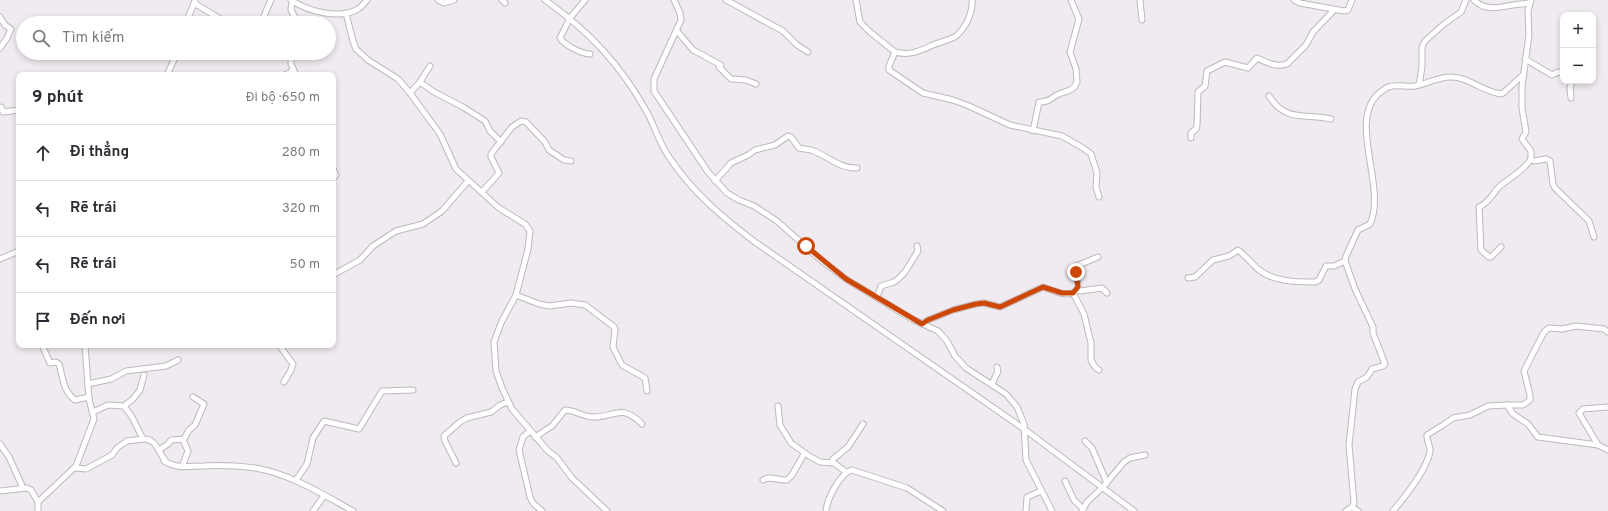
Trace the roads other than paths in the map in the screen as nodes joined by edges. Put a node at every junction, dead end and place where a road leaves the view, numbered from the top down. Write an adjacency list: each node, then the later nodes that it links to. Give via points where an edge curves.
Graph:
1 (271, 0): 24 (street)
2 (367, 0): 21 (street, via 358,9)
3 (438, 0): 4 (street, via 444,3)
4 (454, 0)
5 (545, 0): 27 (street)
6 (585, 0): 27 (street)
7 (674, 0): 29 (street, via 681,16)
8 (726, 0): 31 (street, via 781,30)
9 (856, 0): 32 (street, via 860,22)
10 (972, 0): 32 (street, via 967,20 955,36 916,53)
11 (1071, 0): 54 (street, via 1079,19 1070,52 1077,82 1071,91 1060,93 1046,103 1039,102)
12 (1140, 0): 28 (street)
13 (1294, 0): 20 (street)
14 (1352, 0): 20 (street, via 1347,11)
15 (1466, 0): 47 (street, via 1461,12 1425,41 1422,47)
16 (1474, 0): 19 (street, via 1480,5 1496,8)
17 (292, 1): 21 (street, via 317,11); 25 (street, via 291,10)
18 (195, 2): 22 (street); 23 (street)
19 (1530, 2): 34 (street)
20 (1334, 10): 55 (street, via 1287,64 1271,64 1257,58 1248,68 1225,62 1207,71 1205,86 1198,92 1197,125 1191,133)
21 (346, 13): 48 (street, via 358,52 398,79)
22 (189, 16)
23 (216, 16)
24 (263, 16)
25 (294, 16)
26 (0, 17): 30 (street, via 11,29)
27 (570, 18): 33 (street, via 561,40 578,51); 101 (street, via 618,67 648,113 668,156 698,195 726,221)
28 (1142, 20)
29 (677, 31): 45 (street, via 692,50 720,65 731,79); 60 (street, via 654,79 654,91)
30 (0, 48)
31 (808, 52)
32 (895, 52): 54 (street, via 889,70 923,92 979,110 1002,123)
33 (590, 54)
34 (1525, 59): 42 (street, via 1552,75); 43 (street)
35 (174, 60): 39 (street)
36 (291, 60): 38 (street)
37 (430, 66): 44 (street)
38 (294, 69): 40 (street); 41 (street)
39 (168, 72)
40 (291, 72)
41 (295, 72)
42 (1560, 72)
43 (1523, 75): 47 (street, via 1500,94 1454,77 1438,78); 57 (street, via 1522,108 1526,132 1522,138 1531,151)
44 (420, 82): 48 (street); 56 (street, via 485,121 490,131)
45 (756, 84)
46 (1571, 84): 50 (street)
47 (1419, 85): 70 (street, via 1389,87 1371,102 1367,125 1368,155 1375,198 1373,217 1370,224 1358,230)
48 (410, 93): 61 (street, via 440,134 454,166)
49 (1269, 96): 53 (street, via 1276,105 1290,114)
50 (1571, 98)
51 (1, 107): 52 (street, via 3,112)
52 (16, 110)
53 (1331, 119)
54 (1033, 131): 63 (street, via 1062,136 1090,152 1097,173 1096,187)
55 (1191, 138)
56 (501, 142): 58 (street, via 512,127 523,120 545,142 549,150 564,160); 62 (street, via 490,156 499,174)
57 (1531, 160): 64 (street, via 1550,161 1555,188 1589,221); 66 (street, via 1525,168 1499,188 1486,204 1479,207 1482,250 1491,257)
58 (571, 161)
59 (857, 168): 60 (street, via 850,168 811,150 799,148 788,136 775,145 755,150 731,163)
60 (715, 180): 76 (street, via 733,197 754,206 777,221 846,279)
61 (468, 181): 62 (street); 71 (street, via 442,211 423,224 396,231 373,246 360,260)
62 (482, 192): 75 (street, via 500,208 525,224 530,231)
63 (1099, 197)
64 (1594, 237)
65 (917, 246): 76 (street, via 918,251 905,272 894,282 881,286)
66 (1500, 247)
67 (16, 252): 69 (street)
68 (1098, 257): 73 (street, via 1076,266)
69 (0, 259)
70 (1345, 261): 72 (street, via 1334,266 1326,266 1319,280 1315,282 1290,281 1266,275 1238,250 1229,256 1213,260 1195,276); 128 (street, via 1373,327 1385,364 1372,369 1354,389 1350,438 1354,499)
71 (336, 274)
72 (1188, 278)
73 (1075, 291): 74 (street, via 1102,288); 77 (street, via 1062,293 1043,287 1000,307 976,304 953,310); 84 (street, via 1091,343 1091,360)
74 (1107, 294)
75 (516, 295): 90 (street, via 549,306 578,303 591,309 613,326 614,349 623,366 644,378); 93 (street, via 500,323 494,342 496,371)
76 (877, 297): 77 (street)
77 (922, 324): 88 (street, via 942,334 952,352 966,368)
78 (1608, 332): 94 (street, via 1604,329 1576,326 1549,328 1544,332 1524,371 1530,400 1523,405)
79 (43, 348): 91 (street, via 50,363 59,364 64,385 71,396 75,400)
80 (85, 348): 87 (street)
81 (280, 348): 86 (street, via 293,364)
82 (178, 360): 87 (street, via 166,366 126,371 110,379)
83 (998, 366): 88 (street)
84 (1099, 370)
85 (144, 375): 95 (street, via 140,390)
86 (284, 382)
87 (88, 384): 91 (street)
88 (992, 384): 101 (street, via 1006,394 1017,407)
89 (414, 390): 118 (street, via 382,391 359,429 324,421 313,438 307,464)
90 (647, 390)
91 (89, 397): 98 (street)
92 (193, 397): 105 (street, via 204,405 195,425)
93 (508, 402): 102 (street); 114 (street, via 491,412 464,420 444,436)
94 (1507, 405): 108 (street, via 1513,414 1542,438); 142 (street, via 1485,406 1470,415 1453,418 1427,434 1430,445 1428,459)
95 (124, 406): 98 (street, via 108,405); 104 (street)
96 (778, 406): 111 (street, via 780,425 791,443)
97 (1608, 407): 108 (street, via 1583,408 1580,411)
98 (93, 412): 115 (street, via 94,419)
99 (642, 424): 103 (street, via 628,412 593,417 566,410 552,426)
100 (863, 424): 113 (street, via 848,448)
101 (1024, 429): 122 (street); 125 (street, via 1026,460)
102 (530, 431): 103 (street); 133 (street, via 523,437 519,450 530,497)
103 (535, 437): 134 (street, via 557,458 577,484)
104 (143, 439): 109 (street, via 151,440); 115 (street, via 127,441 112,455 86,469)
105 (183, 440): 109 (street, via 171,440); 116 (street, via 188,451)
106 (1085, 441): 121 (street, via 1092,448)
107 (0, 444): 123 (street)
108 (1598, 445): 110 (street)
109 (159, 450): 116 (street, via 164,460)
110 (1608, 450)
111 (804, 454): 113 (street, via 820,462); 119 (street, via 787,480 770,477)
112 (1145, 455): 121 (street, via 1124,462)
113 (832, 462): 117 (street)
114 (456, 463)
115 (75, 468): 127 (street)
116 (182, 468): 118 (street, via 255,468)
117 (846, 472): 135 (street, via 830,498); 136 (street, via 855,470 898,484)
118 (296, 480): 126 (street)
119 (763, 480)
120 (1065, 481): 129 (street, via 1074,500)
121 (1107, 483): 122 (street)
122 (1103, 487): 129 (street, via 1087,502); 139 (street)
123 (23, 488): 124 (street); 127 (street, via 31,490)
124 (0, 491)
125 (1041, 491): 137 (street, via 1027,497); 138 (street)
126 (324, 496): 131 (street); 132 (street)
127 (38, 502): 130 (street)
128 (1352, 507): 140 (street); 141 (street)
129 (1083, 510)
130 (38, 511)
131 (312, 511)
132 (353, 511)
133 (542, 511)
134 (607, 511)
135 (826, 511)
136 (943, 511)
137 (1026, 511)
138 (1052, 511)
139 (1134, 511)
140 (1346, 511)
141 (1358, 511)
142 (1393, 511)

